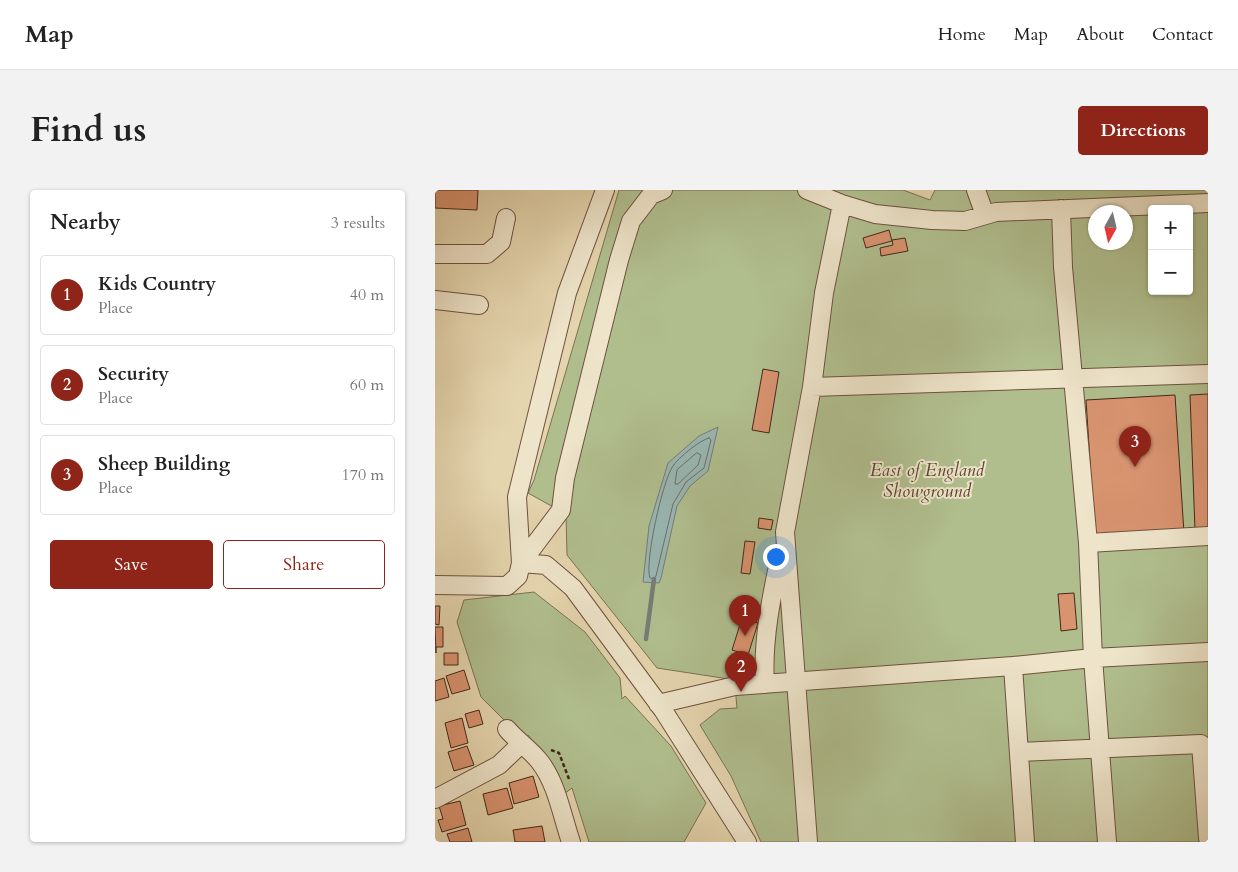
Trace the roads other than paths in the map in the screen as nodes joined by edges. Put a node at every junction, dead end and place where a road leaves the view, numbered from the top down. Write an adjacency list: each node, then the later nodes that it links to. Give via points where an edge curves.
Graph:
1 (605, 190): 19 (street, via 567,293 517,498)
2 (663, 190): 19 (street, via 651,195 631,221 565,478 561,510)
3 (807, 190): 6 (street)
4 (976, 190): 8 (street)
5 (1208, 203): 7 (street)
6 (842, 204): 8 (street, via 875,214 932,220 965,220); 15 (street, via 824,293)
7 (1061, 209): 8 (street); 14 (street, via 1063,267)
8 (985, 215)
9 (506, 218): 10 (street, via 501,242 487,254)
10 (435, 254)
11 (435, 300): 12 (street)
12 (479, 305)
13 (1208, 374): 14 (street)
14 (1075, 378): 15 (street); 18 (street)
15 (812, 387): 16 (street)
16 (785, 532): 24 (street); 25 (street, via 768,629)
17 (1208, 536): 18 (street)
18 (1088, 543): 22 (street)
19 (521, 562): 20 (street, via 518,576 507,586); 26 (street, via 546,565 573,588)
20 (435, 585)
21 (1208, 652): 22 (street)
22 (1093, 658): 23 (street); 30 (street)
23 (1013, 666): 24 (street); 31 (street)
24 (797, 681): 25 (street); 36 (street)
25 (765, 684): 26 (street, via 735,686)
26 (658, 704): 35 (street)
27 (507, 729): 29 (street)
28 (1205, 744): 30 (street); 33 (street)
29 (520, 745): 32 (street, via 499,765); 34 (street, via 539,759 549,774)
30 (1100, 748): 31 (street); 38 (street)
31 (1019, 752): 37 (street)
32 (435, 799)
33 (1208, 838)
34 (571, 842)
35 (747, 842)
36 (808, 842)
37 (1025, 842)
38 (1107, 842)

